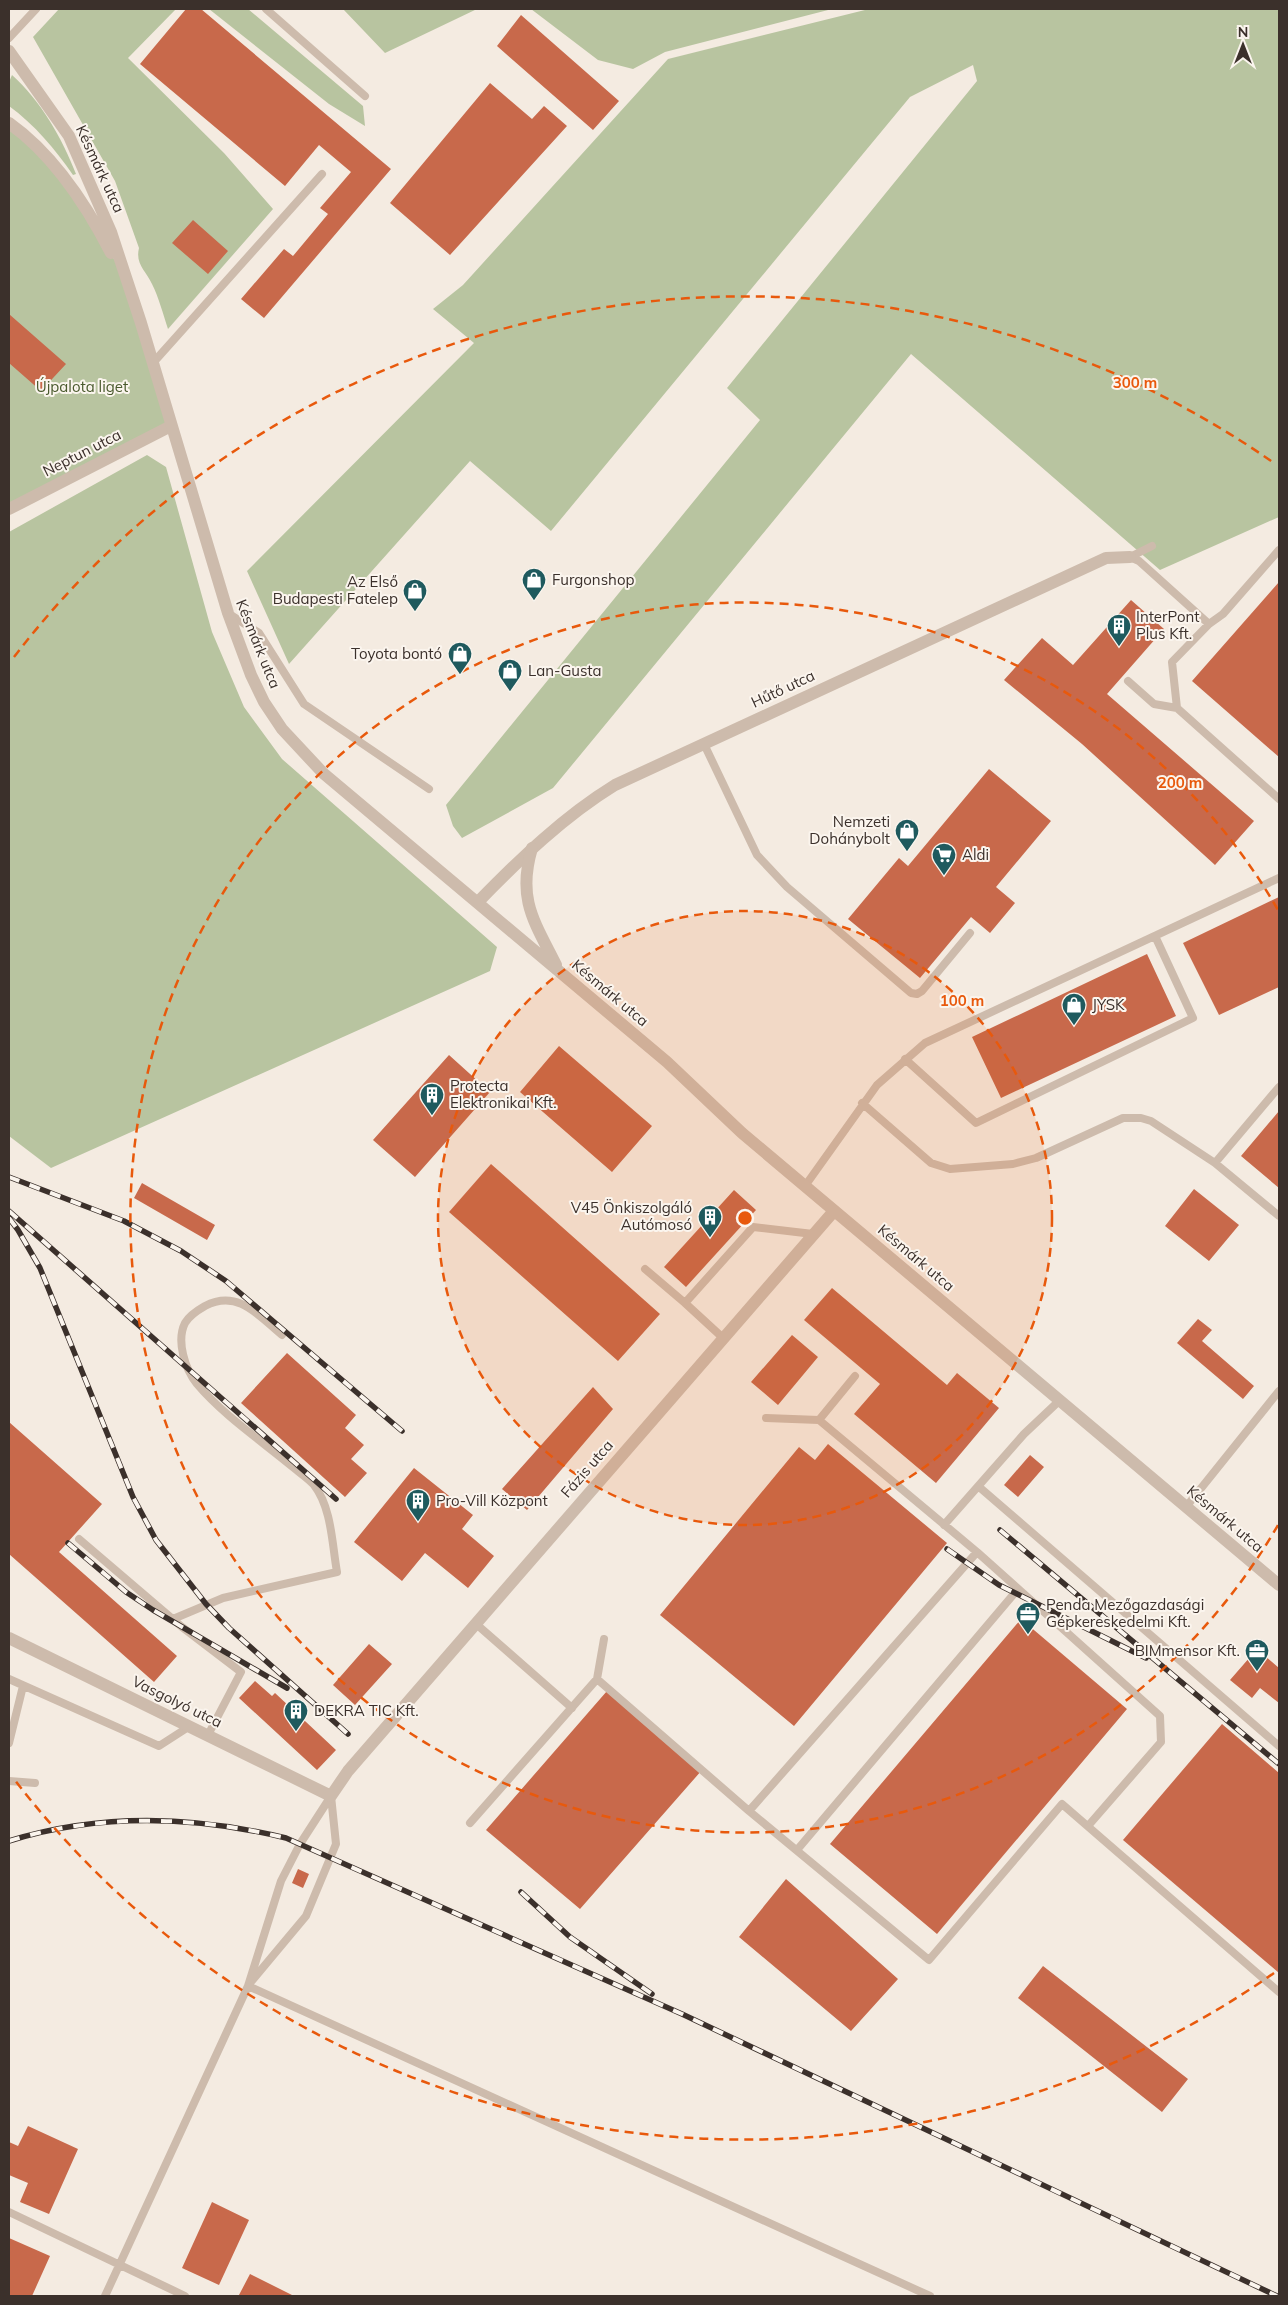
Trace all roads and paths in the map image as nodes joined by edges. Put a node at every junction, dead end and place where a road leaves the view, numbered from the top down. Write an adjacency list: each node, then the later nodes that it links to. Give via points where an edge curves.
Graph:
1 (36, 9): 3 (lane)
2 (266, 9): 5 (lane)
3 (9, 38)
4 (9, 56): 8 (street, Késmárk utca, via 69,136 101,205)
5 (365, 96)
6 (9, 123): 8 (street, Késmárk utca, via 27,136 74,191)
7 (322, 174): 9 (lane)
8 (127, 284): 9 (street, Késmárk utca)
9 (152, 364): 10 (street, Késmárk utca)
10 (171, 426): 11 (street, Neptun utca); 15 (street, Késmárk utca)
11 (9, 509)
12 (1152, 546): 14 (lane)
13 (1279, 550): 16 (lane, via 1223,614)
14 (1130, 557): 16 (lane, via 1139,561); 19 (street, Hűtő utca, via 1106,558)
15 (228, 613): 20 (lane, via 259,633 304,704); 24 (street, Késmárk utca, via 257,689 282,729 323,773)
16 (1209, 624): 18 (lane, via 1172,662)
17 (1128, 681): 18 (lane, via 1154,704)
18 (1177, 708): 21 (lane)
19 (704, 744): 22 (street, Hűtő utca, via 615,785); 25 (lane, via 757,855 787,888 911,993 922,991)
20 (429, 789)
21 (1279, 799)
22 (532, 848): 24 (street, Hűtő utca); 27 (street, via 526,880 530,916)
23 (1279, 878): 26 (lane)
24 (478, 902): 27 (street, Késmárk utca)
25 (970, 933)
26 (1155, 936): 28 (lane, via 924,1043); 28 (lane, via 1193,1018 976,1123)
27 (560, 971): 32 (street, Késmárk utca)
28 (905, 1059): 30 (lane)
29 (1279, 1087): 31 (lane)
30 (862, 1103): 31 (lane, via 932,1163 944,1168 1012,1164 1036,1158 1109,1123 1130,1118 1151,1121); 32 (lane)
31 (1215, 1163): 34 (lane)
32 (805, 1186): 33 (street, Késmárk utca)
33 (834, 1211): 35 (street, Fázis utca); 42 (street, Késmárk utca)
34 (1279, 1216)
35 (813, 1234): 37 (lane, via 753,1226); 39 (street, Fázis utca)
36 (645, 1269): 37 (lane)
37 (685, 1303): 39 (lane)
38 (282, 1335): 52 (lane, via 244,1304 230,1300 213,1301 198,1309 185,1322 181,1337 183,1355 196,1383 314,1485 326,1508 336,1572 223,1598)
39 (722, 1337): 53 (street, Fázis utca)
40 (855, 1376): 44 (lane)
41 (1279, 1391): 46 (lane)
42 (1059, 1401): 45 (lane, via 1024,1434); 46 (street, Késmárk utca)
43 (766, 1418): 44 (lane)
44 (819, 1420): 47 (lane)
45 (978, 1486): 47 (lane); 63 (lane)
46 (1186, 1507): 50 (street, Késmárk utca)
47 (944, 1525): 49 (lane)
48 (79, 1539): 52 (lane)
49 (977, 1552): 51 (lane); 67 (lane)
50 (1279, 1586)
51 (1018, 1588): 69 (lane, via 1160,1716 1161,1742); 70 (lane)
52 (173, 1619): 61 (lane, via 241,1672)
53 (475, 1623): 59 (lane); 66 (street, Fázis utca)
54 (9, 1638): 60 (street, Vasgolyó utca)
55 (604, 1639): 57 (lane)
56 (9, 1679): 58 (lane)
57 (597, 1680): 59 (lane); 67 (lane)
58 (23, 1686): 60 (lane, via 158,1746); 62 (lane)
59 (572, 1708): 68 (lane)
60 (190, 1726): 61 (street, Vasgolyó utca)
61 (208, 1735): 66 (street, Vasgolyó utca)
62 (9, 1743)
63 (1279, 1746)
64 (9, 1781): 65 (lane)
65 (35, 1783)
66 (330, 1796): 71 (lane, via 281,1881); 71 (lane, via 336,1844 306,1916)
67 (749, 1811): 70 (lane)
68 (470, 1823)
69 (1088, 1826): 70 (lane, via 1062,1804 929,1960); 72 (lane)
70 (797, 1850)
71 (248, 1986): 74 (lane); 77 (lane)
72 (1279, 1992)
73 (9, 2212): 74 (lane)
74 (119, 2265): 75 (lane); 76 (lane)
75 (105, 2296)
76 (185, 2296)
77 (930, 2296)

